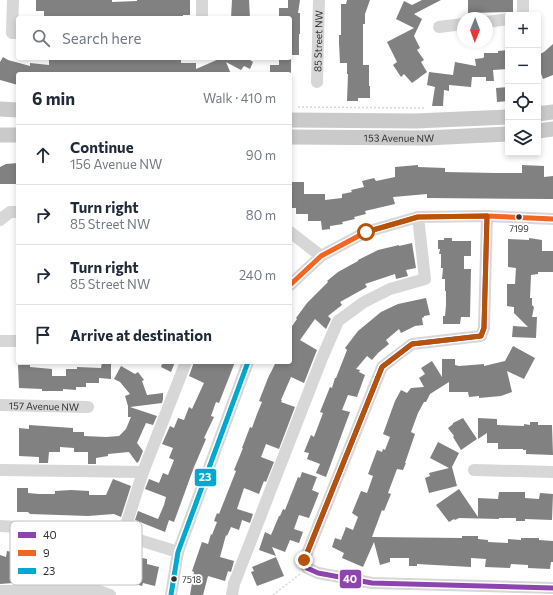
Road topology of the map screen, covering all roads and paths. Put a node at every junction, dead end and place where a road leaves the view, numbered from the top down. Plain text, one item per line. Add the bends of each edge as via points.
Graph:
1 (13, 0) edge
2 (202, 0) edge
3 (319, 0) edge
4 (523, 0) edge
5 (523, 12) edge
6 (202, 16) edge
7 (505, 19) edge
8 (493, 21) edge
9 (457, 25) edge
10 (439, 27) dead end
11 (15, 33) edge
12 (317, 82) dead end
13 (433, 108) dead end
14 (0, 109) edge
15 (16, 110) edge
16 (553, 112) edge
17 (294, 113) edge
18 (541, 114) edge
19 (505, 116) edge
20 (0, 117) edge
21 (16, 117) edge
22 (553, 129) edge
23 (541, 131) edge
24 (505, 134) edge
25 (292, 137) edge
26 (16, 212) edge
27 (487, 216) junction
28 (418, 217) junction
29 (553, 219) edge
30 (0, 220) edge
31 (292, 234) edge
32 (321, 256) junction
33 (292, 283) edge
34 (0, 340) edge
35 (16, 341) edge
36 (185, 364) edge
37 (247, 364) edge
38 (0, 405) edge
39 (88, 407) dead end
40 (0, 470) edge
41 (474, 470) dead end
42 (143, 472) junction
43 (553, 472) edge
44 (127, 521) edge
45 (0, 526) edge
46 (10, 527) edge
47 (142, 541) edge
48 (178, 552) junction
49 (305, 564) junction
50 (553, 588) edge
51 (0, 592) edge
52 (110, 595) edge
53 (170, 595) edge
54 (232, 595) edge
55 (273, 595) edge

1 - 11 street
2 - 6 street
3 - 12 street, 85 Street NW
4 - 5 street
7 - 8 street
9 - 10 street
13 - 17 path
14 - 15 main road
16 - 18 main road
17 - 19 main road, 153 Avenue NW via 415,121
20 - 21 main road
22 - 23 main road
24 - 25 main road, 153 Avenue NW via 426,138
26 - 30 street via 10,212
27 - 28 street
27 - 29 street
27 - 49 street via 484,328 481,336 412,344 382,367
28 - 32 street via 366,232
28 - 54 street via 425,279 390,289 364,302 338,321 234,584
31 - 32 street
32 - 33 street
34 - 35 street
36 - 42 street
37 - 48 street
38 - 39 street, 157 Avenue NW
40 - 42 street
41 - 43 street
42 - 44 street
45 - 46 street
47 - 48 street
48 - 53 street
49 - 50 street via 318,573 372,583
49 - 55 path
51 - 52 street via 96,590

